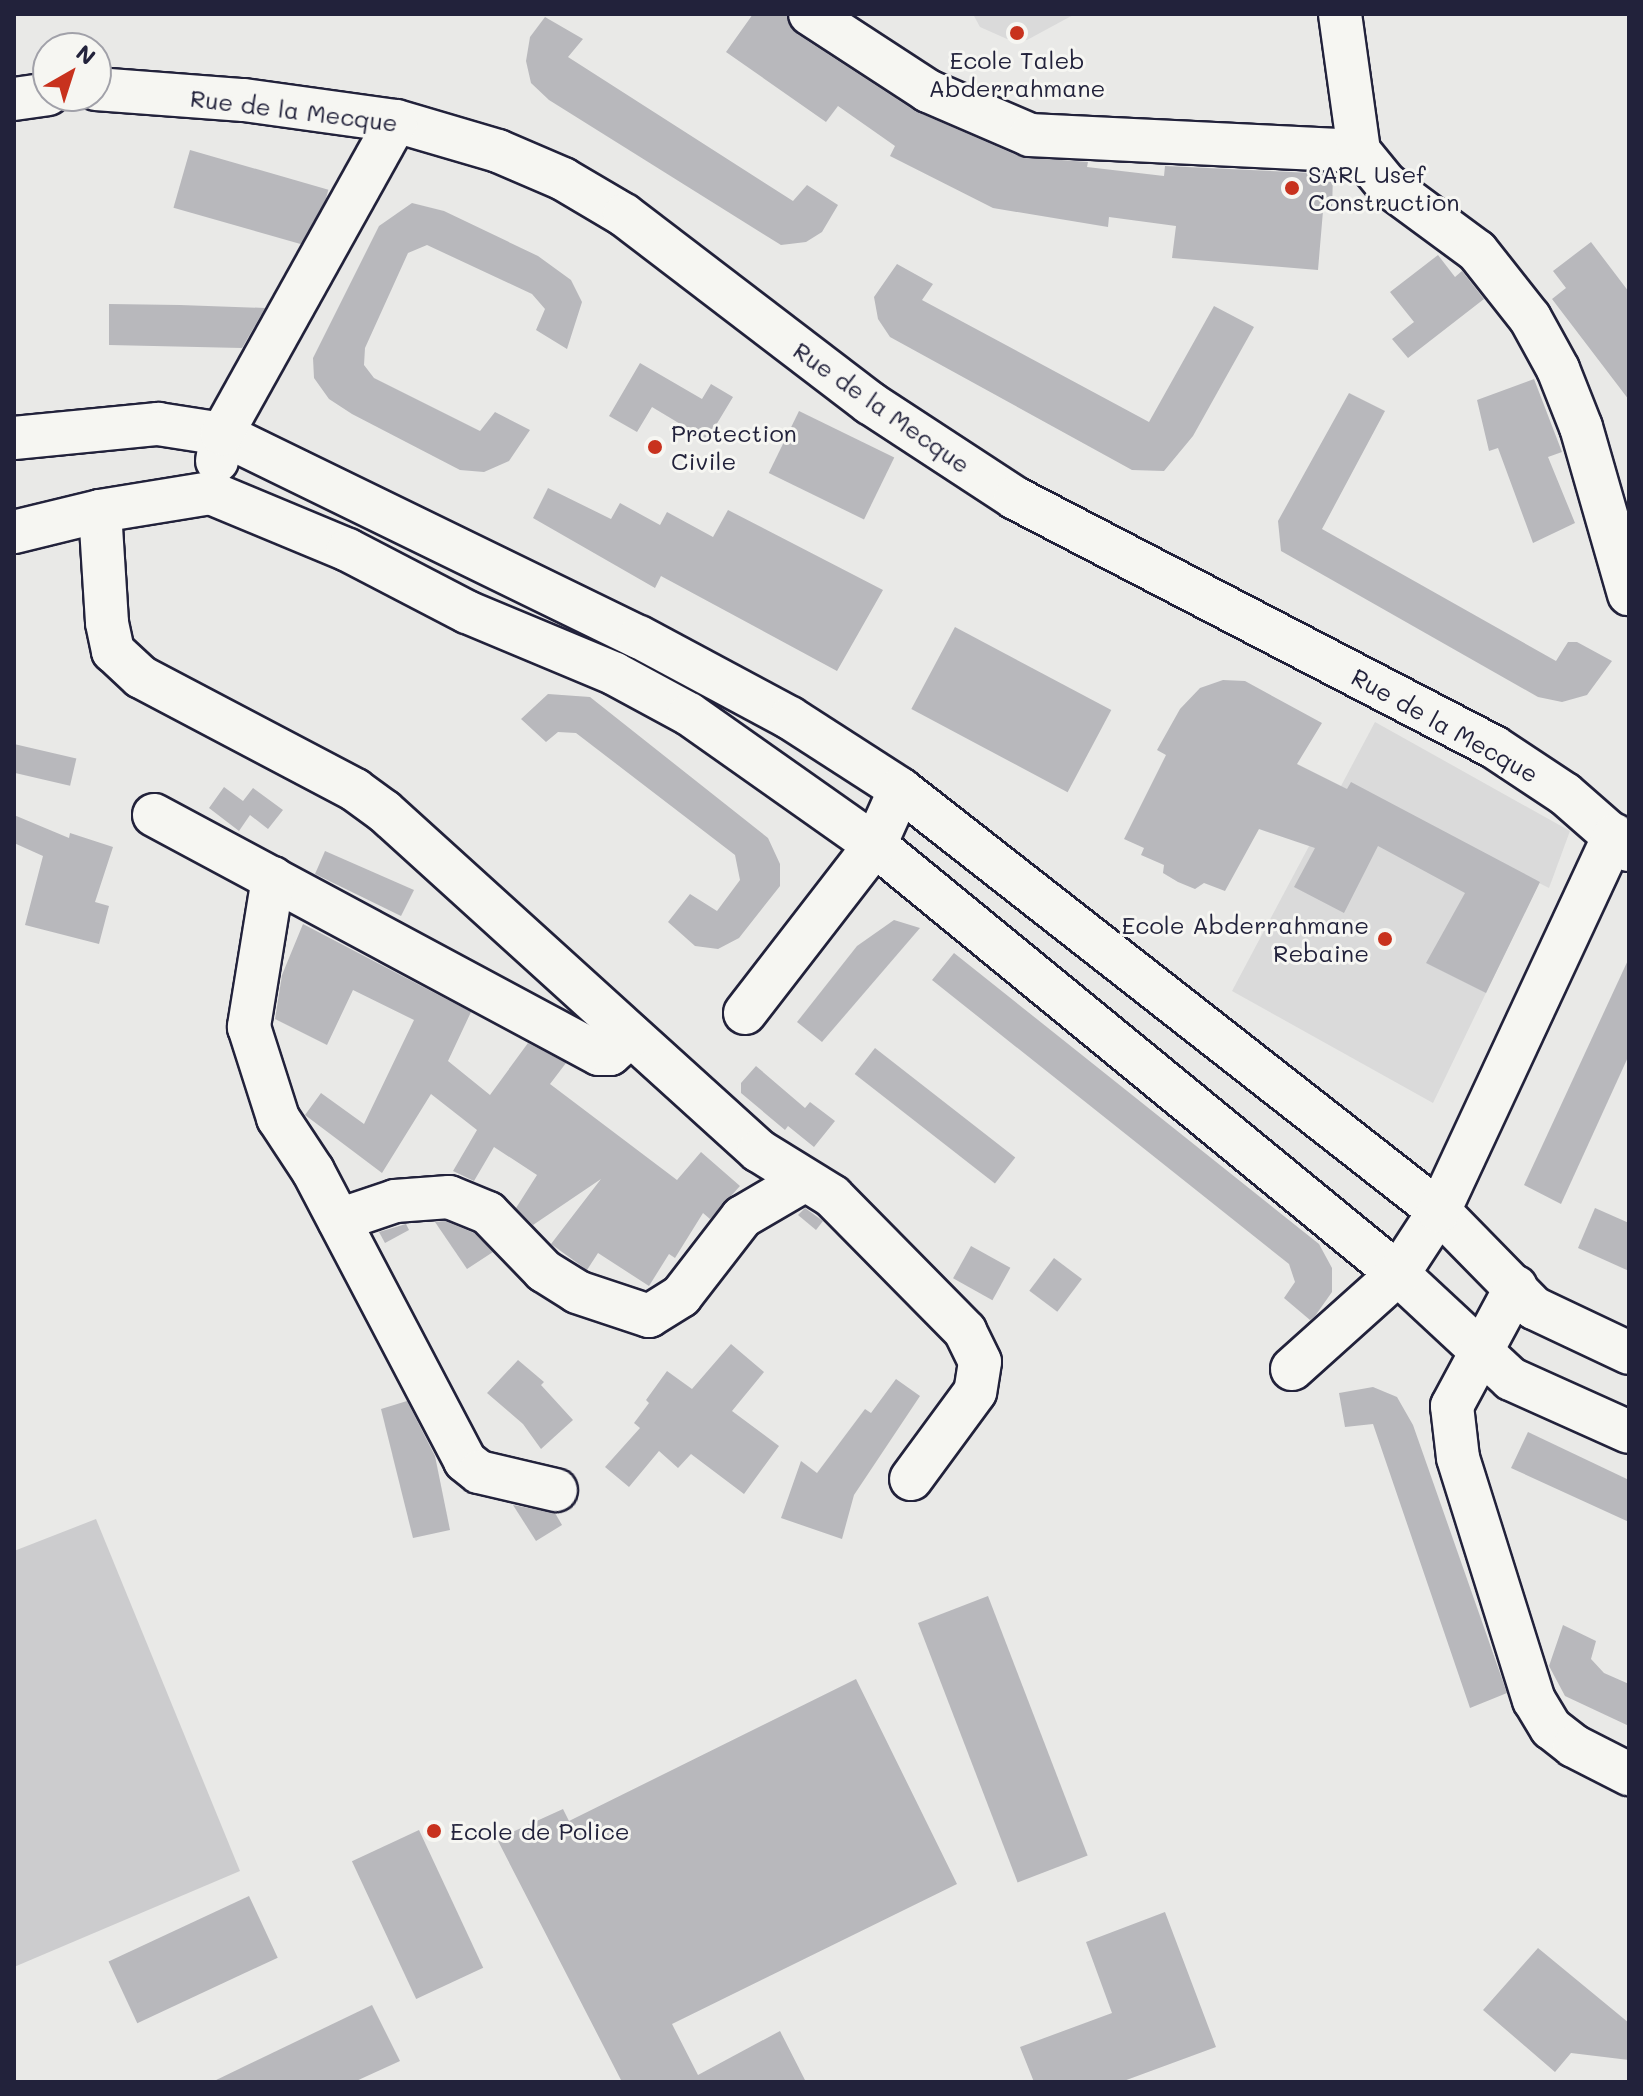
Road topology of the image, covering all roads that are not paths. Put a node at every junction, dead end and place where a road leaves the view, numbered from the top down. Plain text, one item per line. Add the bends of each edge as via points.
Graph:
1 (810, 14) edge
2 (1340, 14) edge
3 (112, 90) edge
4 (396, 121) junction
5 (1359, 151) junction
6 (222, 434) junction
7 (14, 438) edge
8 (211, 493) junction
9 (100, 511) junction
10 (14, 532) edge
11 (493, 565) junction
12 (1629, 594) edge
13 (467, 612) junction
14 (900, 789) junction
15 (154, 815) dead end
16 (1622, 842) edge
17 (875, 845) junction
18 (273, 878) junction
19 (745, 1013) dead end
20 (631, 1035) junction
21 (805, 1180) junction
22 (1439, 1211) junction
23 (339, 1220) junction
24 (1398, 1274) junction
25 (1516, 1287) junction
26 (1478, 1349) junction
27 (1629, 1353) edge
28 (1292, 1369) dead end
29 (1629, 1432) edge
30 (911, 1479) dead end
31 (556, 1490) dead end
32 (1629, 1774) edge

1 - 5 street via 928,91 1030,135
2 - 5 street
3 - 4 street, Rue de la Mecque via 244,100
4 - 6 street
4 - 16 street, Rue de la Mecque via 498,151 563,179 624,215 870,403 1015,498 1494,747
5 - 12 street via 1386,184 1477,251 1530,318 1581,427
6 - 7 street via 158,424
6 - 8 street
6 - 11 street
8 - 9 street
8 - 13 street via 348,550
9 - 10 street
9 - 20 street via 113,651 141,677 374,804
11 - 13 street
11 - 14 street via 713,675
13 - 17 street via 615,674 689,714
14 - 17 street
14 - 22 street
15 - 18 street
16 - 22 street
17 - 19 street
17 - 24 street
18 - 20 street via 599,1054 610,1054
18 - 23 street via 249,1027 278,1118
20 - 21 street via 759,1151
21 - 23 street via 742,1217 681,1296 649,1316 577,1292 544,1271 488,1213 449,1197 395,1201
21 - 30 street via 832,1196 910,1272 965,1331 980,1362 975,1392
22 - 24 street
22 - 25 street
23 - 31 street via 465,1461 479,1472
24 - 26 street
24 - 28 street
25 - 26 street
25 - 27 street via 1534,1308
26 - 29 street via 1511,1379
26 - 32 street via 1452,1406 1458,1458 1534,1700 1562,1737

